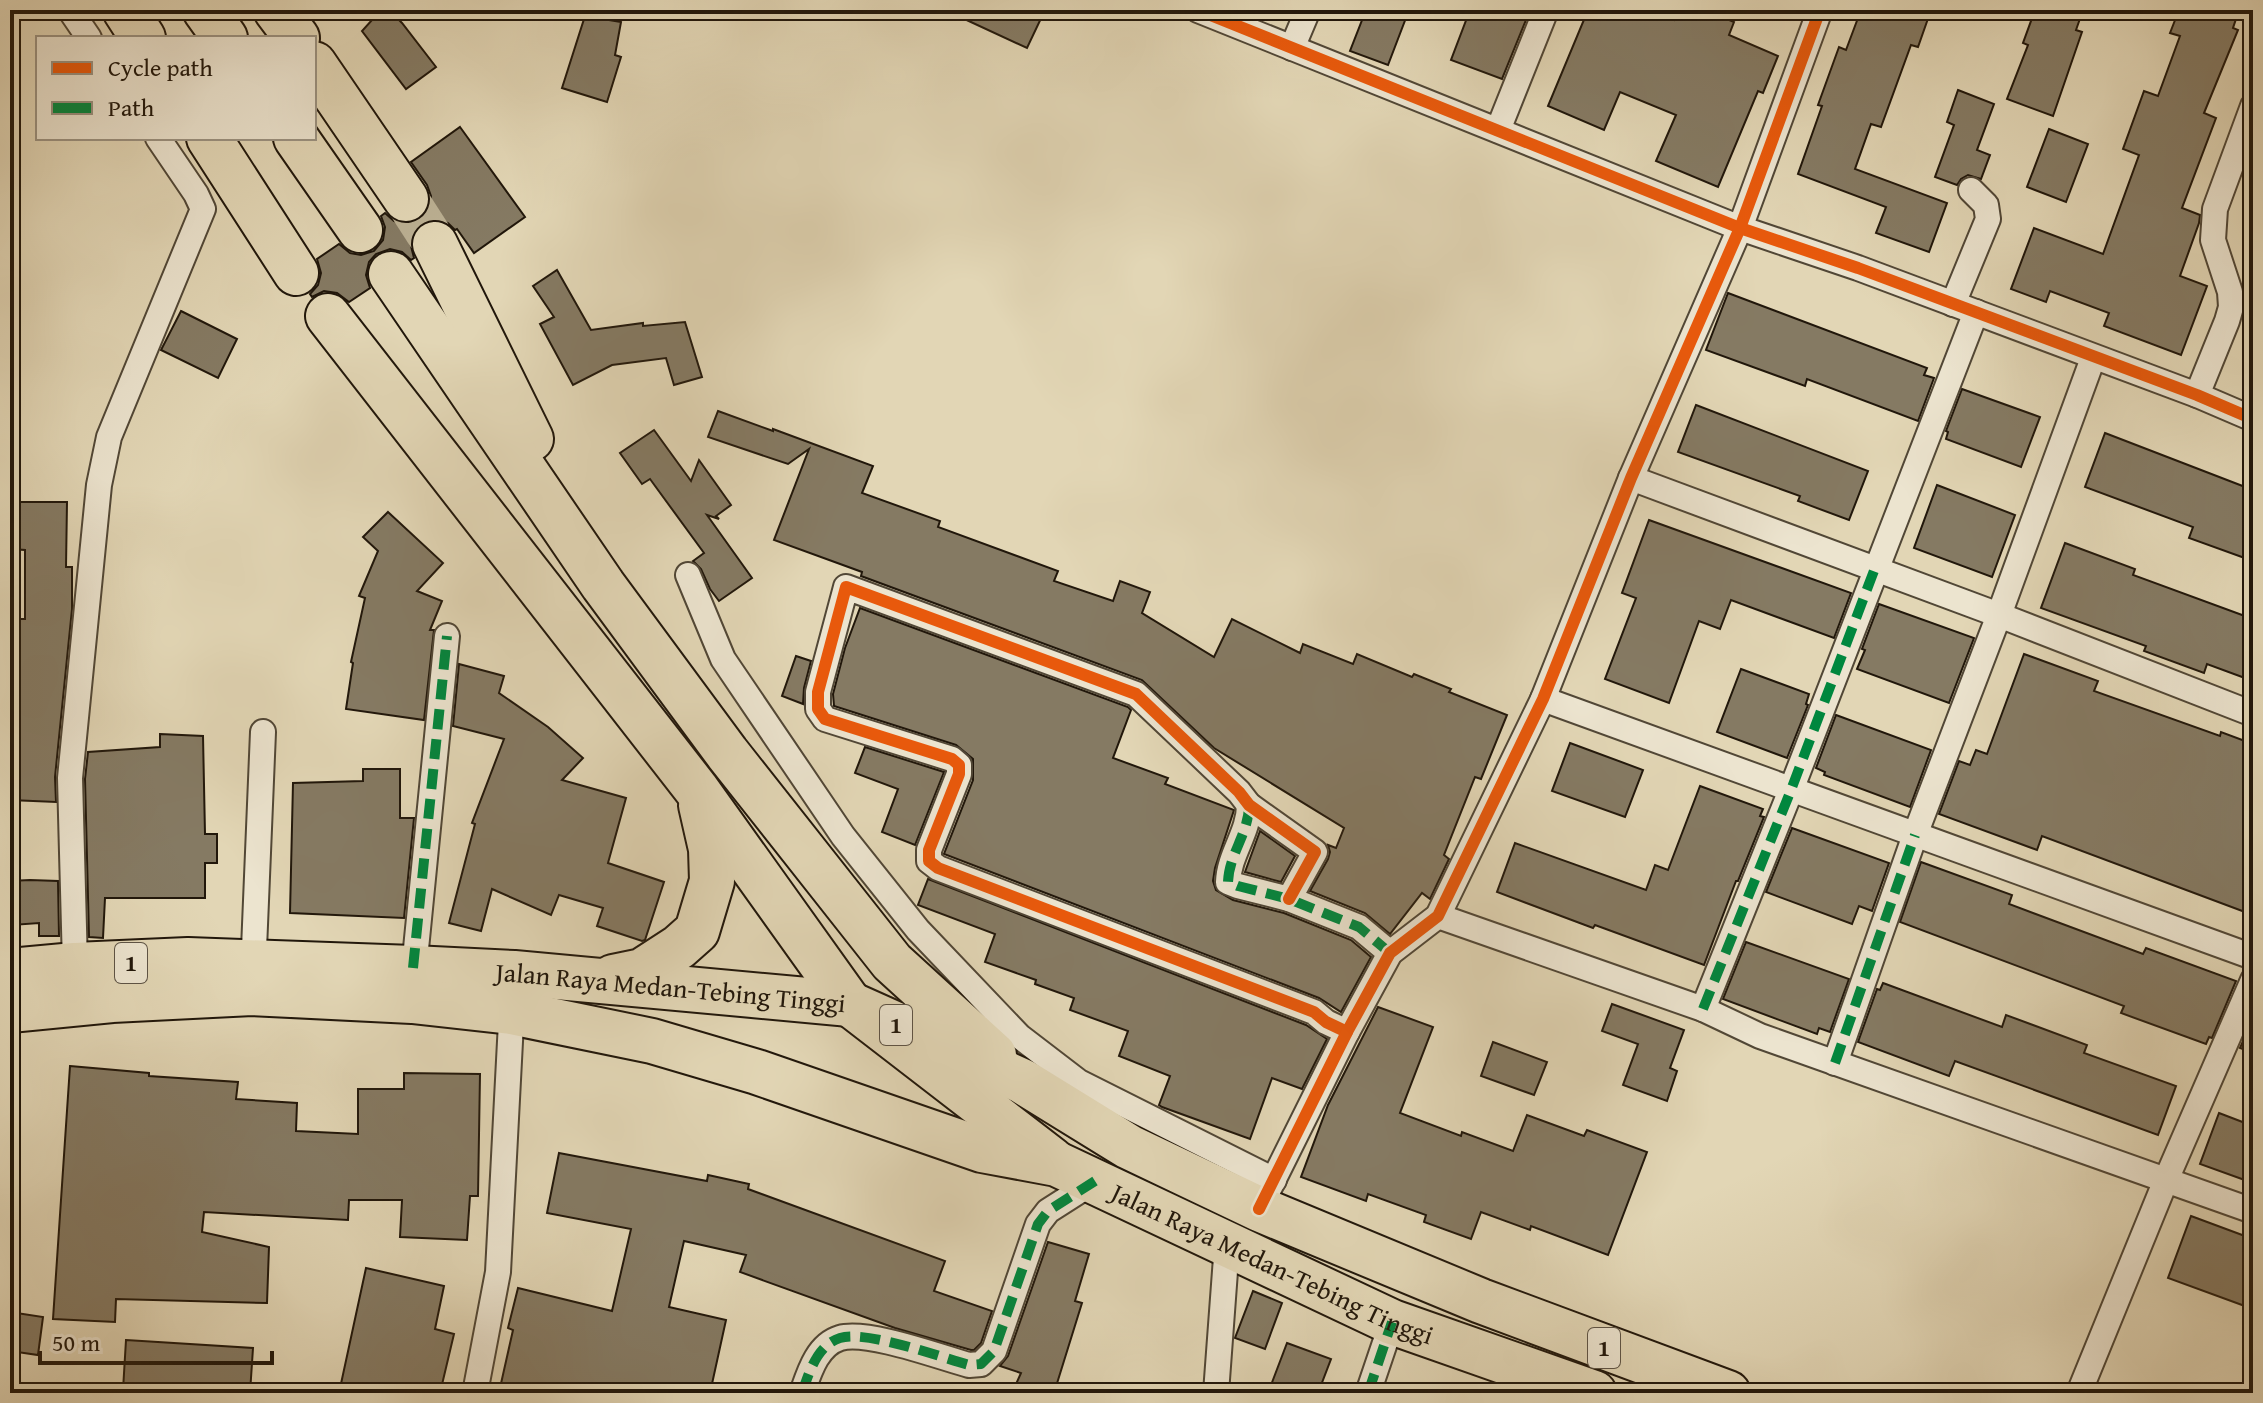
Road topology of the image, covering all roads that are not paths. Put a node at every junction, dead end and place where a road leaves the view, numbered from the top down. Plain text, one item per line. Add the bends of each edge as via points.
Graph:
1 (70, 10) edge
2 (125, 10) edge
3 (205, 10) edge
4 (276, 10) edge
5 (1198, 10) edge
6 (1308, 10) edge
7 (1546, 10) edge
8 (1820, 10) edge
9 (88, 36) edge
10 (142, 36) edge
11 (224, 36) edge
12 (296, 36) edge
13 (1292, 48) junction
14 (316, 67) edge
15 (2253, 106) edge
16 (1498, 130) junction
17 (159, 140) edge
18 (210, 140) edge
19 (297, 140) edge
20 (1971, 190) dead end
21 (406, 199) tunnel mouth
22 (1740, 228) junction
23 (360, 230) dead end
24 (435, 244) tunnel mouth
25 (296, 273) dead end
26 (391, 274) dead end
27 (1965, 308) junction
28 (328, 316) dead end
29 (2093, 358) junction
30 (2197, 395) junction
31 (2253, 419) edge
32 (1631, 478) junction
33 (1875, 568) junction
34 (688, 575) dead end
35 (603, 585) junction
36 (1999, 615) junction
37 (447, 636) dead end
38 (1543, 699) junction
39 (2253, 714) edge
40 (263, 732) dead end
41 (697, 790) junction
42 (1791, 790) junction
43 (1249, 805) junction
44 (1915, 835) junction
45 (1289, 899) junction
46 (1438, 916) junction
47 (1390, 953) junction
48 (2253, 957) edge
49 (75, 965) junction
50 (10, 971) edge
51 (253, 978) junction
52 (2253, 980) edge
53 (599, 981) junction
54 (413, 985) junction
55 (513, 993) junction
56 (850, 1004) junction
57 (1703, 1009) junction
58 (10, 1010) edge
59 (1347, 1032) junction
60 (1835, 1063) junction
61 (1022, 1081) junction
62 (1076, 1172) junction
63 (2166, 1180) junction
64 (1266, 1195) junction
65 (2253, 1211) edge
66 (1227, 1244) junction
67 (1392, 1322) junction
68 (475, 1393) edge
69 (802, 1393) edge
70 (1216, 1393) edge
71 (1368, 1393) edge
72 (1594, 1393) edge
73 (1728, 1393) edge
74 (2079, 1393) edge

1 - 9 street
2 - 10 highway
3 - 11 highway
4 - 12 highway
5 - 13 street
6 - 13 street
7 - 16 street
8 - 22 street
13 - 16 street
14 - 21 highway
15 - 30 street via 2215,209 2213,240 2231,307
16 - 22 street
17 - 49 street via 203,209 109,437 99,485 70,778
18 - 25 highway
19 - 23 highway
20 - 27 street via 1986,205 1988,219
22 - 27 street
22 - 32 street
24 - 35 highway
26 - 35 highway
27 - 29 street
27 - 33 street
28 - 41 highway
29 - 30 street
29 - 36 street
30 - 31 street
32 - 33 street
32 - 38 street
33 - 36 street
33 - 42 street
34 - 64 street via 723,659 843,836 918,930 1019,1036 1079,1082
35 - 61 highway via 892,962
36 - 39 street
36 - 44 street
37 - 54 street
38 - 42 street
38 - 46 street
40 - 51 street
41 - 53 highway via 711,849 712,881 697,931 642,971
41 - 56 highway
42 - 44 street
42 - 57 street
43 - 45 street via 1315,852
43 - 45 street via 1228,882
43 - 59 street via 1136,694 846,587 818,709 825,719 959,765 929,861 1314,1012
44 - 48 street
44 - 60 street
45 - 47 street via 1359,927
46 - 47 street
46 - 57 street
47 - 59 street
49 - 50 highway, Jalan Raya Medan-Tebing Tinggi / 1
49 - 51 highway, Jalan Raya Medan-Tebing Tinggi / 1 via 188,960
51 - 54 highway, Jalan Raya Medan-Tebing Tinggi / 1
51 - 58 highway, Jalan Raya Medan-Tebing Tinggi / 1
52 - 63 street
53 - 55 highway, Jalan Raya Medan-Tebing Tinggi / 1
53 - 56 highway, Jalan Raya Medan-Tebing Tinggi / 1
54 - 55 highway, Jalan Raya Medan-Tebing Tinggi / 1
55 - 62 highway, Jalan Raya Medan-Tebing Tinggi / 1 via 982,1150
55 - 68 street via 498,1272
56 - 61 highway, Jalan Raya Medan-Tebing Tinggi / 1
56 - 62 highway
57 - 60 street
59 - 64 street
60 - 63 street
61 - 64 highway, Jalan Raya Medan-Tebing Tinggi / 1 via 1129,1147
62 - 66 highway, Jalan Raya Medan-Tebing Tinggi / 1
62 - 69 street via 1038,1224 994,1351 981,1364 857,1337 838,1339 810,1369
63 - 65 street
63 - 74 street
64 - 73 highway, Jalan Raya Medan-Tebing Tinggi / 1 via 1481,1301
66 - 67 highway, Jalan Raya Medan-Tebing Tinggi / 1
66 - 70 street
67 - 71 street
67 - 72 highway, Jalan Raya Medan-Tebing Tinggi / 1

